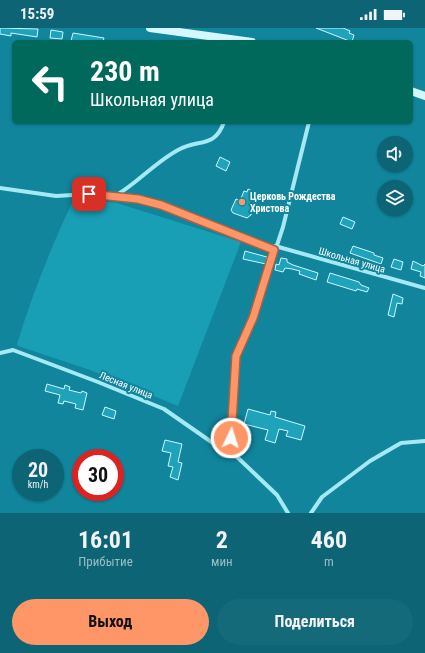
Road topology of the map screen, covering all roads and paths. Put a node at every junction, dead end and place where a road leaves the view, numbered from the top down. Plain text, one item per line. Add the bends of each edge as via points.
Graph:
1 (150, 28) edge
2 (232, 40) edge
3 (413, 92) edge
4 (425, 96) edge
5 (223, 124) edge
6 (309, 124) edge
7 (0, 188) edge
8 (115, 196) junction
9 (275, 248) junction
10 (425, 288) edge
11 (0, 353) edge
12 (425, 441) edge
13 (236, 456) junction
14 (288, 513) edge
15 (311, 513) edge

1 - 2 street
3 - 4 street
5 - 8 street via 217,136 207,142 182,148
6 - 9 street via 293,191
7 - 8 street, Школьная улица via 56,196
8 - 9 street, Школьная улица via 161,205
9 - 10 street, Школьная улица
9 - 13 street via 253,318 236,356 231,438
11 - 13 street, Лесная улица via 13,350 164,409 223,450
12 - 15 street via 401,443 370,461 322,497
13 - 14 street, Лесная улица via 277,495

